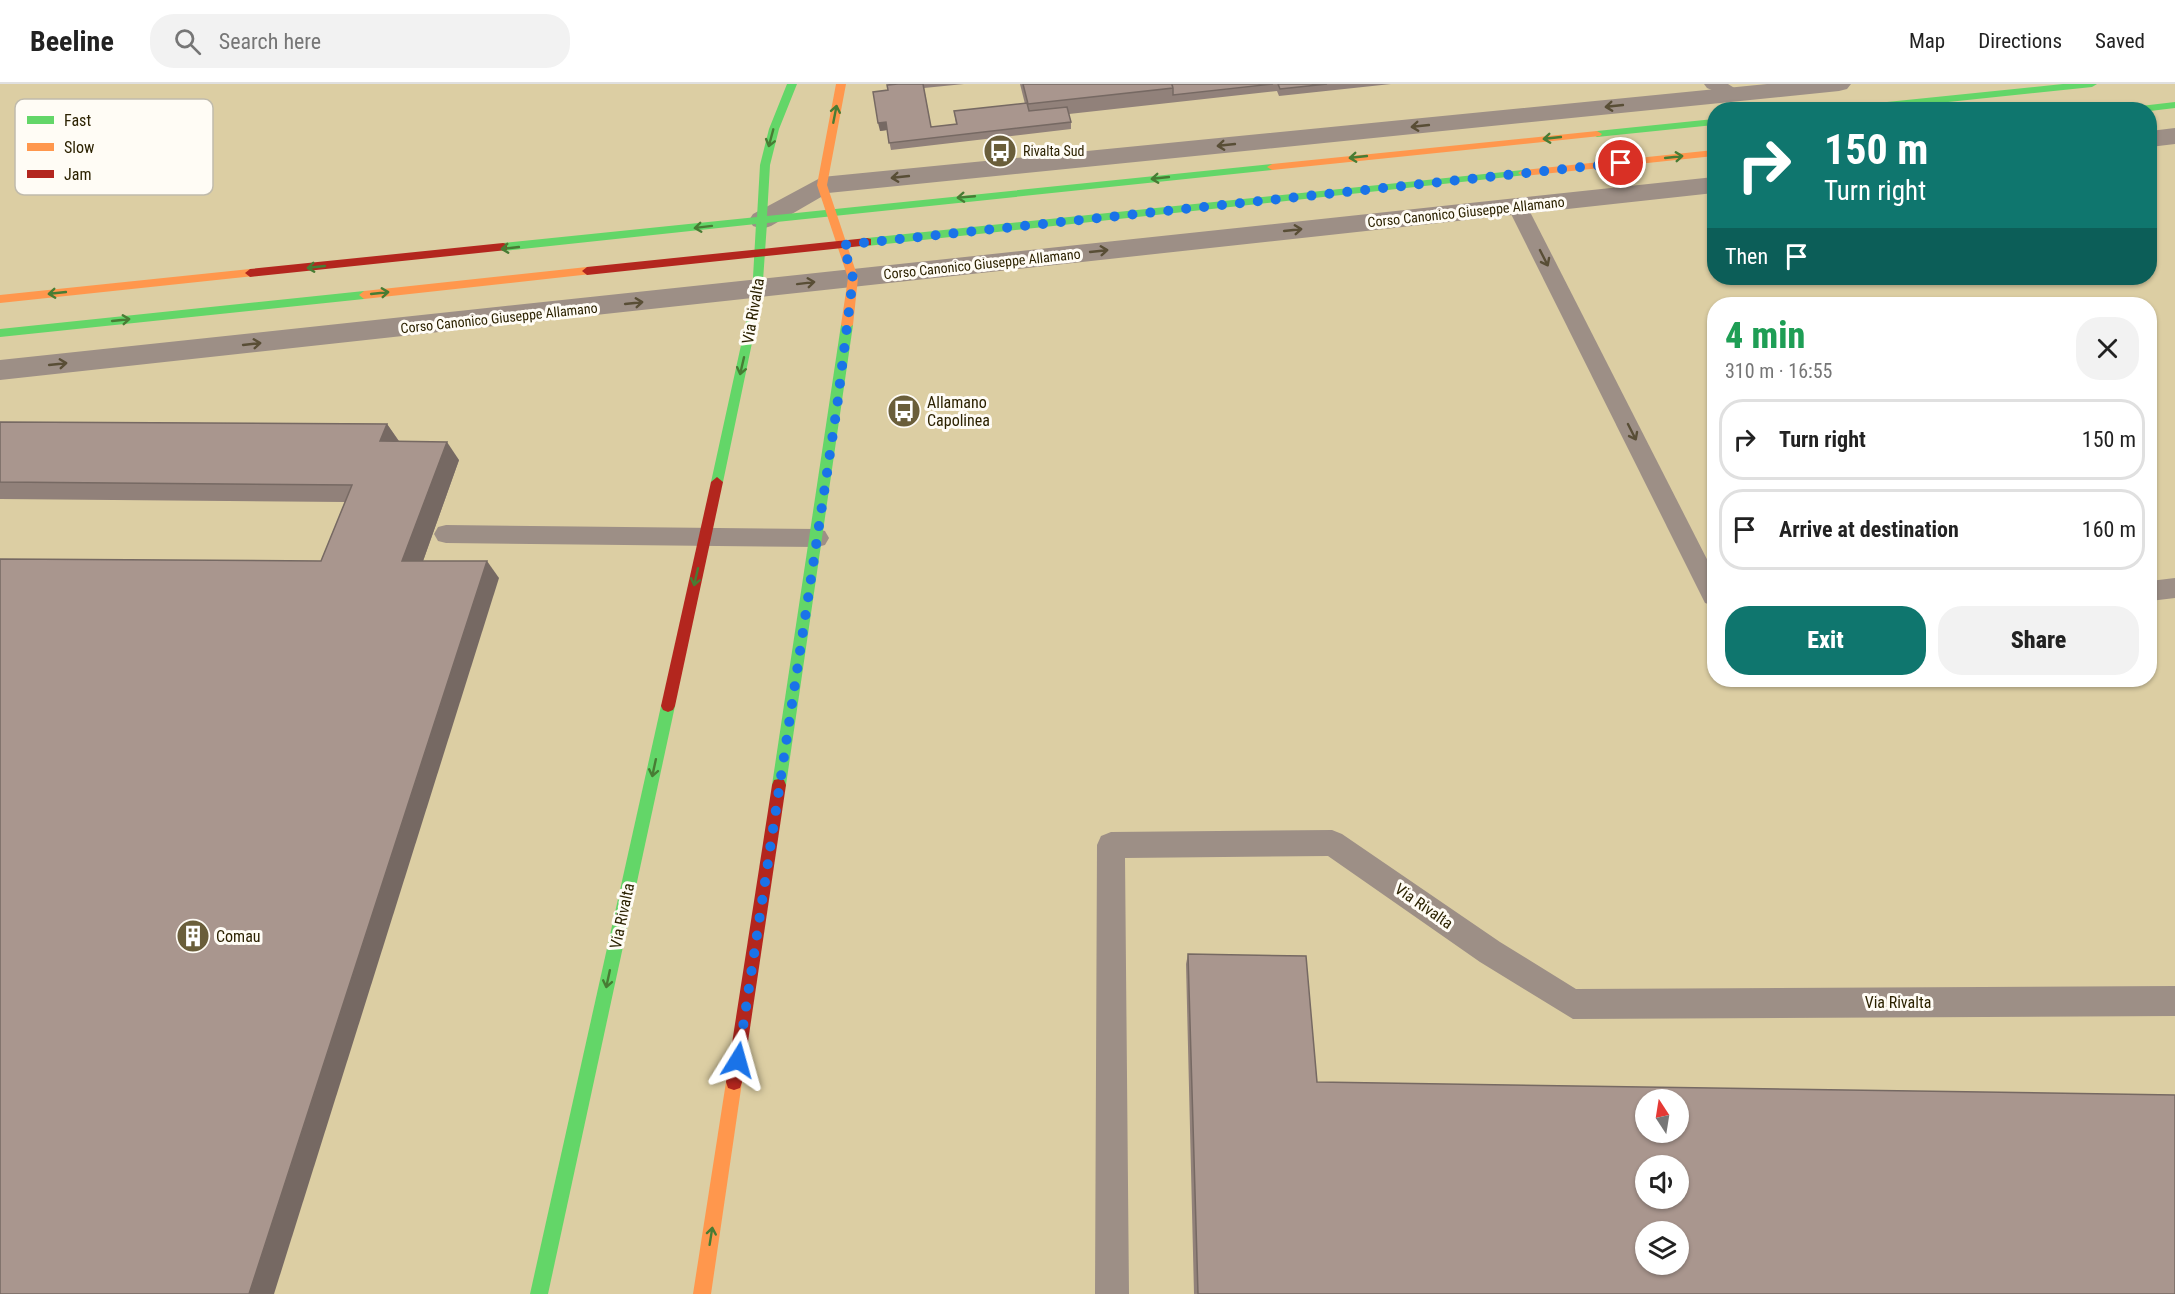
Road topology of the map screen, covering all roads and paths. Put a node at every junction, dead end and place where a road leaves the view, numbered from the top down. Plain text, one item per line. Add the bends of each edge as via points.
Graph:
1 (792, 84) edge
2 (841, 84) edge
3 (1839, 84) edge
4 (2092, 84) edge
5 (1724, 89) edge
6 (1916, 102) edge
7 (2175, 105) edge
8 (2157, 107) edge
9 (1707, 123) edge
10 (2175, 136) edge
11 (2157, 138) edge
12 (1707, 154) edge
13 (822, 185) junction
14 (1707, 186) edge
15 (1517, 206) junction
16 (831, 213) junction
17 (762, 220) junction
18 (843, 245) junction
19 (760, 254) junction
20 (853, 278) junction
21 (759, 289) junction
22 (0, 299) edge
23 (0, 333) edge
24 (0, 370) edge
25 (446, 534) dead end
26 (705, 538) junction
27 (817, 538) junction
28 (1707, 582) edge
29 (2175, 588) edge
30 (2157, 590) edge
31 (2175, 1001) edge
32 (539, 1294) edge
33 (702, 1294) edge
34 (1112, 1294) edge

1 -> 17 main road, Via Rivalta via 770,141
13 -> 2 main road
3 - 5 street
4 - 6 main road
5 -> 13 street
7 - 8 main road
9 -> 16 main road
10 - 11 street
18 -> 12 main road, Corso Canonico Giuseppe Allamano
13 - 16 main road
13 - 17 street
14 - 15 street, Corso Canonico Giuseppe Allamano
20 -> 15 street, Corso Canonico Giuseppe Allamano
15 -> 28 lane
16 - 17 main road
16 - 18 main road
17 - 19 main road, Via Rivalta
17 -> 22 main road
18 - 19 main road, Corso Canonico Giuseppe Allamano
18 - 20 main road
19 - 21 main road, Via Rivalta
23 -> 19 main road, Corso Canonico Giuseppe Allamano
21 -> 20 street, Corso Canonico Giuseppe Allamano
20 - 27 main road
24 -> 21 street, Corso Canonico Giuseppe Allamano
21 -> 26 main road, Via Rivalta
25 - 26 lane
26 - 27 lane
26 -> 32 main road, Via Rivalta
33 -> 27 main road
29 - 30 lane
31 - 34 lane, Via Rivalta via 1573,1004 1332,843 1111,845

